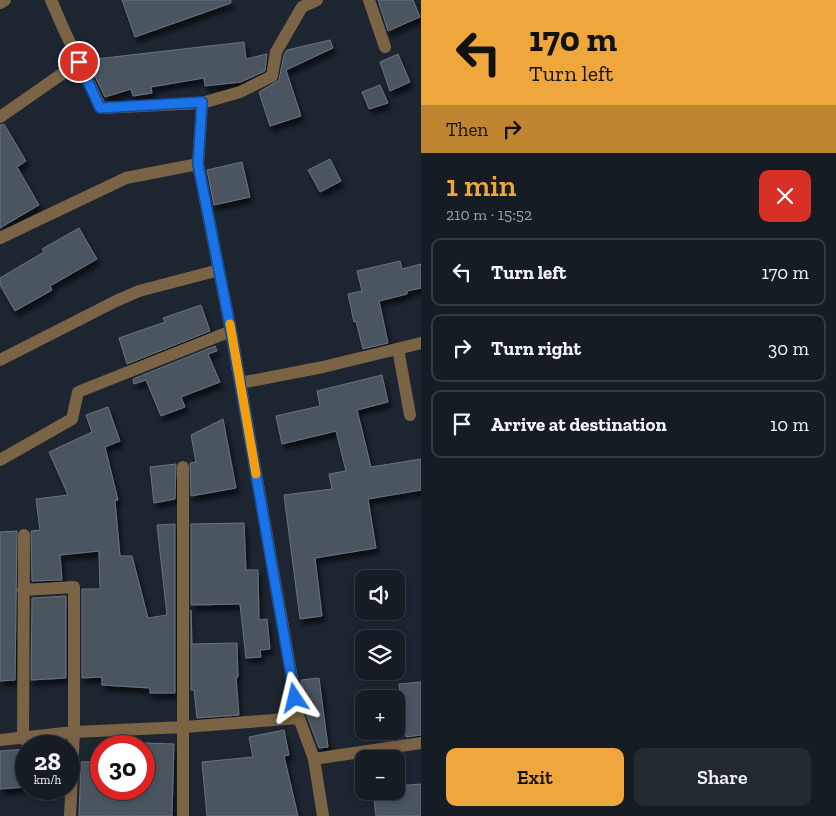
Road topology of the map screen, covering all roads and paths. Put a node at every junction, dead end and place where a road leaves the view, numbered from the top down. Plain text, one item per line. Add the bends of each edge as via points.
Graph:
1 (5, 0) edge
2 (51, 0) edge
3 (369, 0) edge
4 (314, 1) edge
5 (0, 3) edge
6 (385, 47) dead end
7 (79, 62) junction
8 (202, 102) junction
9 (0, 117) edge
10 (198, 164) junction
11 (0, 238) edge
12 (219, 270) junction
13 (231, 331) junction
14 (421, 344) edge
15 (398, 349) junction
16 (0, 360) edge
17 (240, 383) junction
18 (410, 415) dead end
19 (0, 460) edge
20 (183, 467) dead end
21 (24, 535) dead end
22 (23, 590) junction
23 (299, 718) junction
24 (184, 727) junction
25 (74, 732) junction
26 (23, 735) edge
27 (48, 735) edge
28 (15, 739) edge
29 (0, 740) edge
30 (421, 743) edge
31 (314, 759) junction
32 (70, 816) edge
33 (183, 816) edge
34 (323, 816) edge

1 - 5 street
2 - 7 street
3 - 6 street
4 - 8 street via 302,7 276,52 272,76 240,92
7 - 8 street via 100,108
7 - 9 street
8 - 10 street
10 - 11 street via 126,178
10 - 12 street
12 - 13 street
12 - 16 street via 139,291
13 - 17 street
13 - 19 street via 78,392 72,419
14 - 15 street
15 - 17 street
15 - 18 street
17 - 23 street
20 - 24 street
21 - 22 street
22 - 25 street via 74,586
22 - 26 street
23 - 24 street
23 - 31 street
24 - 25 street
24 - 33 street
25 - 27 street
25 - 32 street
28 - 29 street
30 - 31 street
31 - 34 street

